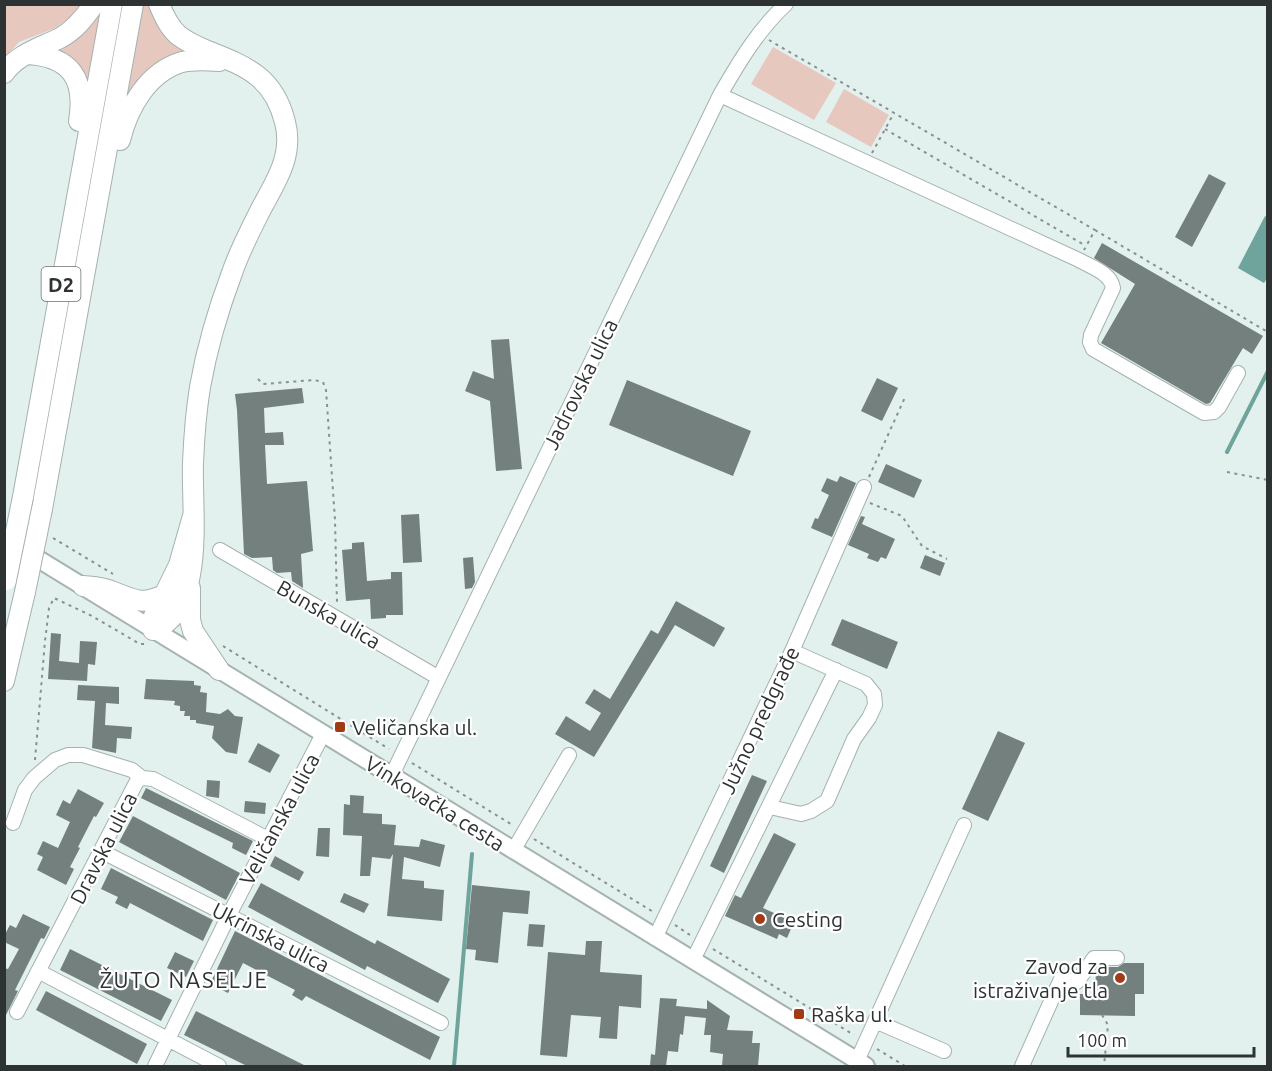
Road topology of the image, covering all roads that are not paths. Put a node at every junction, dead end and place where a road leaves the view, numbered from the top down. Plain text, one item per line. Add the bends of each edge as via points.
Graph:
1 (94, 4) edge
2 (112, 4) edge
3 (133, 4) edge
4 (159, 4) edge
5 (786, 4) edge
6 (26, 54) junction
7 (232, 61) junction
8 (4, 73) edge
9 (720, 95) junction
10 (83, 159) junction
11 (101, 183) junction
12 (1238, 373) dead end
13 (861, 493) road end
14 (193, 516) junction
15 (4, 538) edge
16 (220, 549) dead end
17 (190, 577) junction
18 (5, 583) edge
19 (82, 586) junction
20 (164, 595) junction
21 (151, 635) junction
22 (792, 651) junction
23 (219, 670) junction
24 (836, 670) junction
25 (439, 678) junction
26 (4, 681) edge
27 (323, 734) junction
28 (569, 755) dead end
29 (392, 775) junction
30 (142, 778) junction
31 (770, 807) junction
32 (13, 823) dead end
33 (964, 825) dead end
34 (268, 839) junction
35 (101, 851) junction
36 (513, 851) junction
37 (229, 915) junction
38 (655, 938) junction
39 (1117, 958) dead end
40 (693, 960) junction
41 (38, 971) junction
42 (16, 1012) dead end
43 (875, 1021) junction
44 (441, 1023) dead end
45 (168, 1041) junction
46 (944, 1050) dead end
47 (862, 1064) edge
48 (154, 1066) edge
49 (219, 1066) edge
50 (1022, 1066) edge

1 - 6 highway via 75,27
2 - 10 highway, D2
3 - 11 highway, D2
4 - 7 highway via 177,34 190,44
5 - 9 street, Jadrovska ulica via 759,34
6 - 8 highway
6 - 10 highway via 55,59 74,75 82,103 78,145
7 - 11 highway via 181,63 151,80 124,122 112,164
7 - 14 highway via 262,78 273,93 286,125 287,144 279,178 232,271 207,353 195,421
9 - 12 street via 1105,275 1113,288 1091,336 1093,349 1204,412 1214,412 1219,407
9 - 25 street, Jadrovska ulica
10 - 18 highway, D2, bridge
11 - 26 highway, D2, bridge via 42,509
13 - 22 street, Južno predgrađe
14 - 17 highway
14 - 20 highway via 179,565
15 - 19 main road, Vinkovačka cesta
16 - 25 street, Bunska ulica
17 - 21 highway via 173,616
17 - 23 highway via 193,631
19 - 20 highway via 98,587 133,600 152,600
19 - 21 main road, Vinkovačka cesta
20 - 21 highway via 154,616
21 - 23 main road, Vinkovačka cesta
22 - 24 street
22 - 38 street, Južno predgrađe
23 - 27 main road, Vinkovačka cesta
24 - 31 street
24 - 31 street via 866,684 874,694 875,705 854,739 827,801 801,814
25 - 29 street, Jadrovska ulica
27 - 29 main road, Vinkovačka cesta
27 - 34 street, Veličanska ulica
28 - 36 street
29 - 36 main road, Vinkovačka cesta
30 - 32 street via 132,770 83,755 68,755 55,760 34,778 25,790
30 - 34 street, Dravska ulica via 153,779
30 - 35 street, Dravska ulica
31 - 40 street
33 - 43 street
34 - 37 street, Veličanska ulica
35 - 37 street, Ukrinska ulica
35 - 41 street, Dravska ulica
36 - 38 main road, Vinkovačka cesta
37 - 44 street, Ukrinska ulica
37 - 45 street, Veličanska ulica
38 - 40 main road, Vinkovačka cesta
39 - 50 street via 1094,958 1077,982 1060,979
40 - 47 main road, Vinkovačka cesta
41 - 42 street, Dravska ulica
41 - 45 street
43 - 46 street
43 - 47 street
45 - 48 street, Veličanska ulica
45 - 49 street

